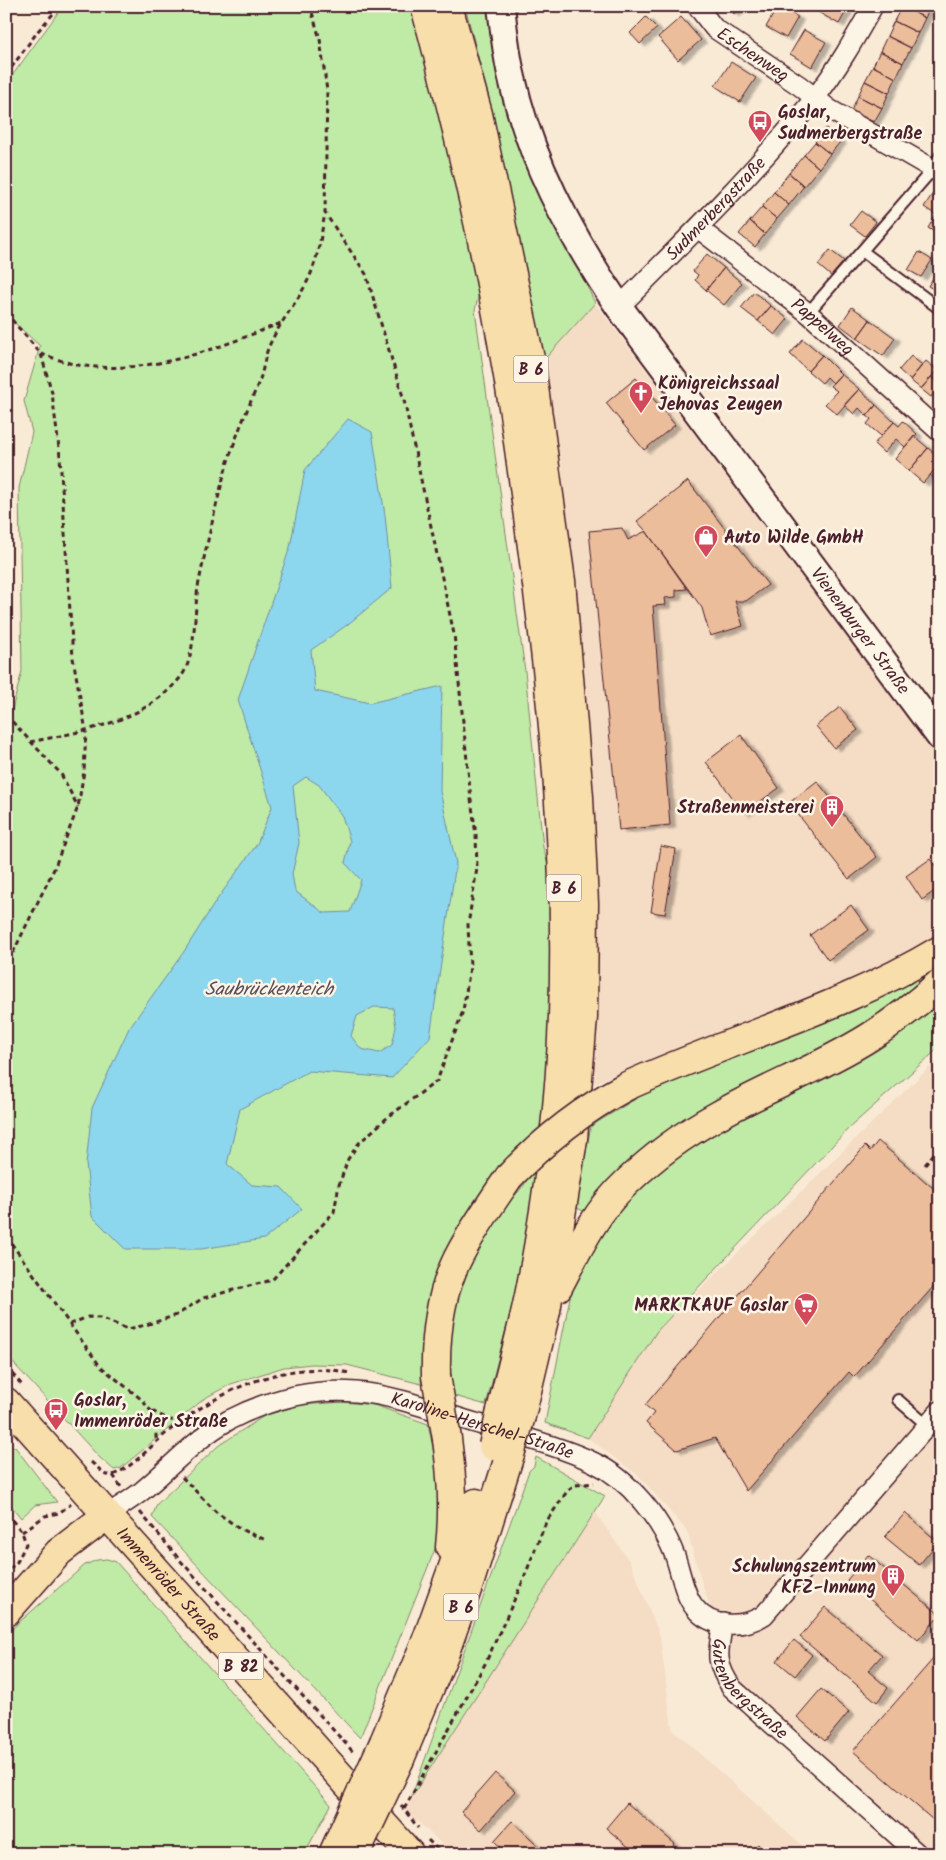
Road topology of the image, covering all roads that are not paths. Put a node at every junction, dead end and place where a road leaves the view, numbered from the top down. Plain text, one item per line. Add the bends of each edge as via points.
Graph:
1 (425, 6) edge
2 (448, 6) edge
3 (501, 6) edge
4 (697, 6) edge
5 (873, 6) edge
6 (814, 98) junction
7 (937, 166) edge
8 (698, 228) junction
9 (862, 251) junction
10 (619, 307) junction
11 (940, 309) edge
12 (808, 314) junction
13 (940, 432) edge
14 (940, 737) edge
15 (940, 950) edge
16 (940, 983) edge
17 (546, 1311) junction
18 (16, 1395) edge
19 (898, 1400) dead end
20 (940, 1411) edge
21 (511, 1414) junction
22 (928, 1426) junction
23 (502, 1448) junction
24 (110, 1520) junction
25 (443, 1598) junction
26 (14, 1603) edge
27 (723, 1623) junction
28 (392, 1750) junction
29 (418, 1840) edge
30 (333, 1854) edge
31 (355, 1854) edge
32 (918, 1854) edge

1 - 21 main road, B 6 via 469,180 508,378 539,598 560,800 564,896 563,1016 557,1096 550,1163
2 - 17 main road, B 6 via 478,114 530,359 561,581 577,768 584,904 583,1017 573,1139
3 - 10 street, Vienenburger Straße via 512,78 532,145 559,209
4 - 6 street, Eschenweg via 714,28
5 - 6 street, Sudmerbergstraße
6 - 7 street, Eschenweg
6 - 8 street, Sudmerbergstraße
7 - 9 lane
8 - 10 street, Sudmerbergstraße
8 - 12 street, Pappelweg
9 - 11 lane
9 - 12 lane
10 - 14 street, Vienenburger Straße via 914,714
12 - 13 street, Pappelweg
15 - 25 main road, bridge via 898,974 830,1005 627,1086 570,1121 509,1178 460,1254 449,1279 437,1332 436,1376 447,1439 453,1515
16 - 17 main road via 868,1038 717,1115 665,1148 624,1184 603,1209 584,1237
17 - 21 main road, B 6
18 - 24 main road, Immenröder Straße / B 82 via 85,1492
19 - 22 lane
20 - 22 street, Gutenbergstraße
21 - 23 main road, B 6, bridge
22 - 27 street, Gutenbergstraße via 764,1615 749,1622
23 - 25 main road, B 6 via 474,1510
23 - 28 main road, B 6 via 470,1581 448,1643
24 - 26 main road via 59,1552
24 - 27 street, Karoline-Herschel-Straße via 133,1503 148,1497 172,1465 227,1422 292,1396 332,1391 357,1392 424,1408 540,1443 606,1469 627,1487 658,1523 670,1544 695,1609 713,1622
24 - 29 main road, Immenröder Straße / B 82
25 - 28 main road, B 6
27 - 32 street, Gutenbergstraße via 719,1662 732,1688
28 - 30 main road, B 6, bridge
28 - 31 main road, B 6, bridge

